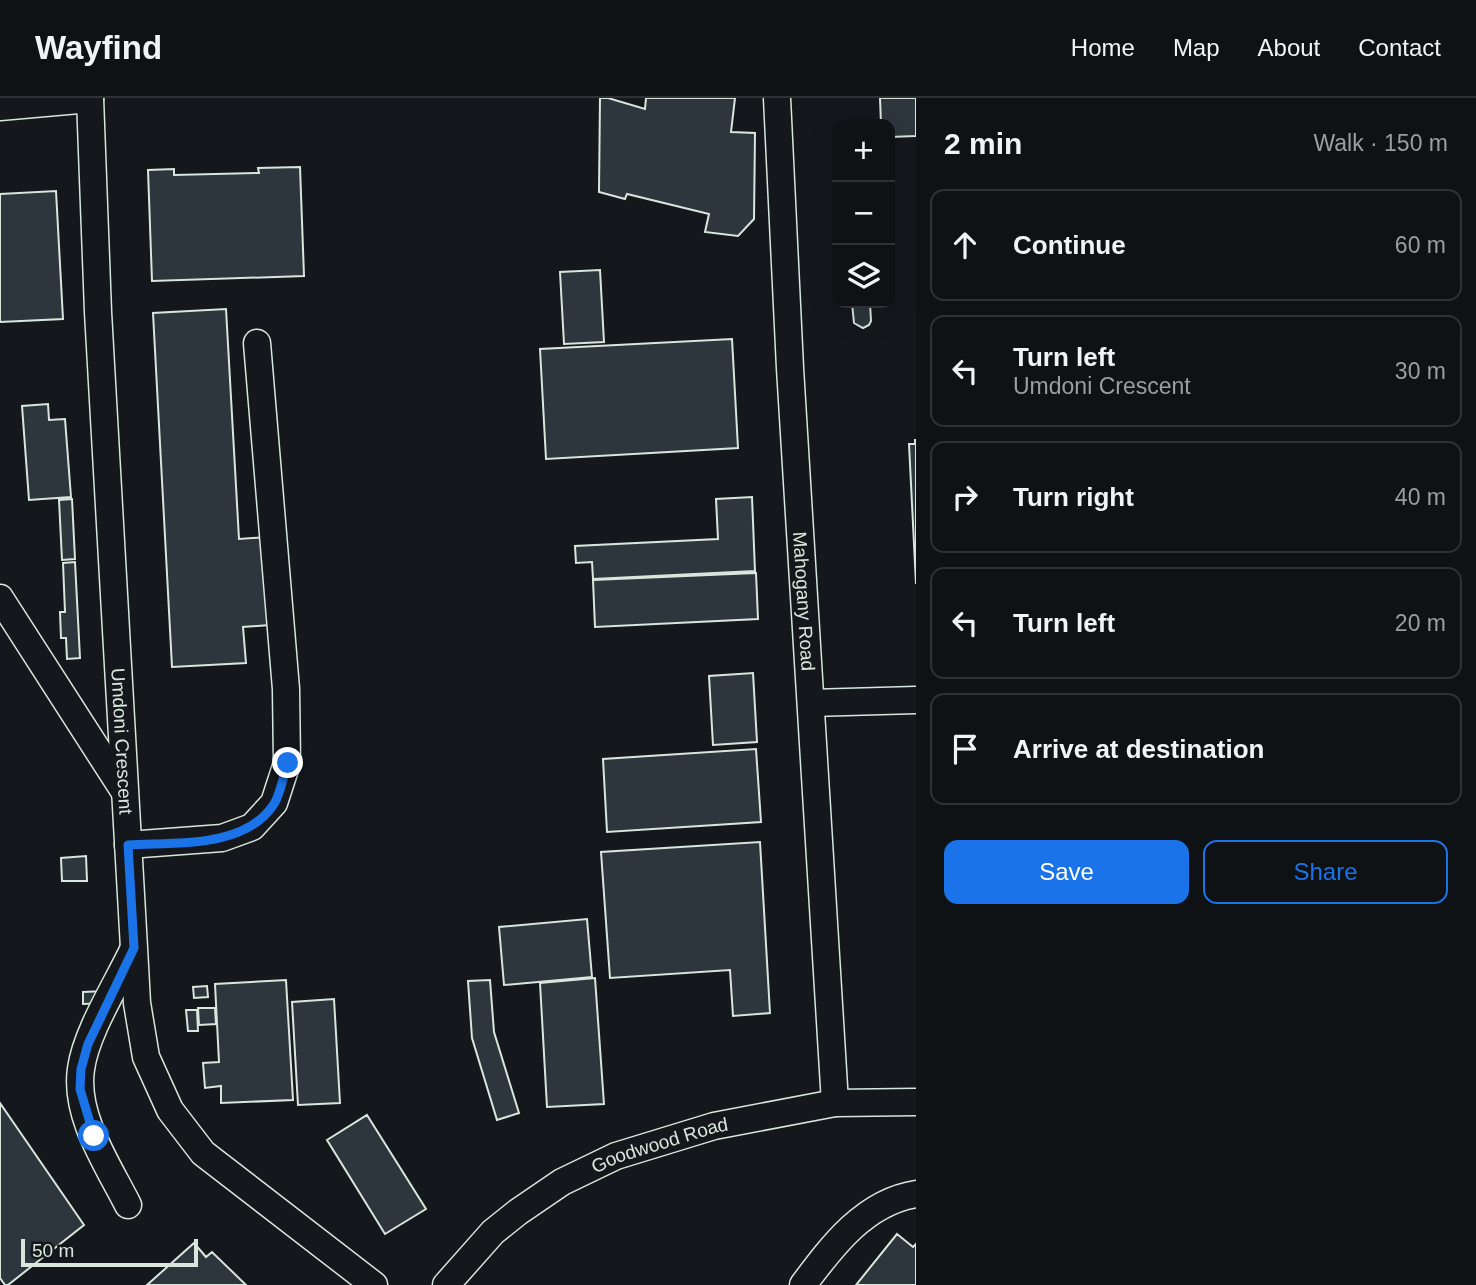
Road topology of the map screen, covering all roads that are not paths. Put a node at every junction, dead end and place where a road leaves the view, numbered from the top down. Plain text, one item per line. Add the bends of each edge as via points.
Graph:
1 (777, 98) edge
2 (90, 99) edge
3 (0, 107) edge
4 (257, 343) dead end
5 (0, 598) edge
6 (916, 700) edge
7 (811, 703) junction
8 (125, 792) junction
9 (128, 845) junction
10 (134, 948) junction
11 (916, 1102) edge
12 (835, 1104) junction
13 (916, 1194) edge
14 (128, 1205) dead end
15 (374, 1285) edge
16 (446, 1285) edge
17 (803, 1285) edge

1 - 7 street, Mahogany Road
2 - 3 street
2 - 8 street, Umdoni Crescent via 97,312
4 - 9 street via 288,763 274,803 252,827 222,838
5 - 8 street
6 - 7 street
7 - 12 street, Mahogany Road
8 - 9 street, Umdoni Crescent
9 - 10 street, Umdoni Crescent
10 - 14 street via 88,1044 80,1089 94,1136
10 - 15 street, Umdoni Crescent via 146,1057 170,1110 202,1153
11 - 12 street, Goodwood Road
12 - 16 street, Goodwood Road via 714,1126 616,1156 562,1182 518,1212 493,1232
13 - 17 street via 863,1215

